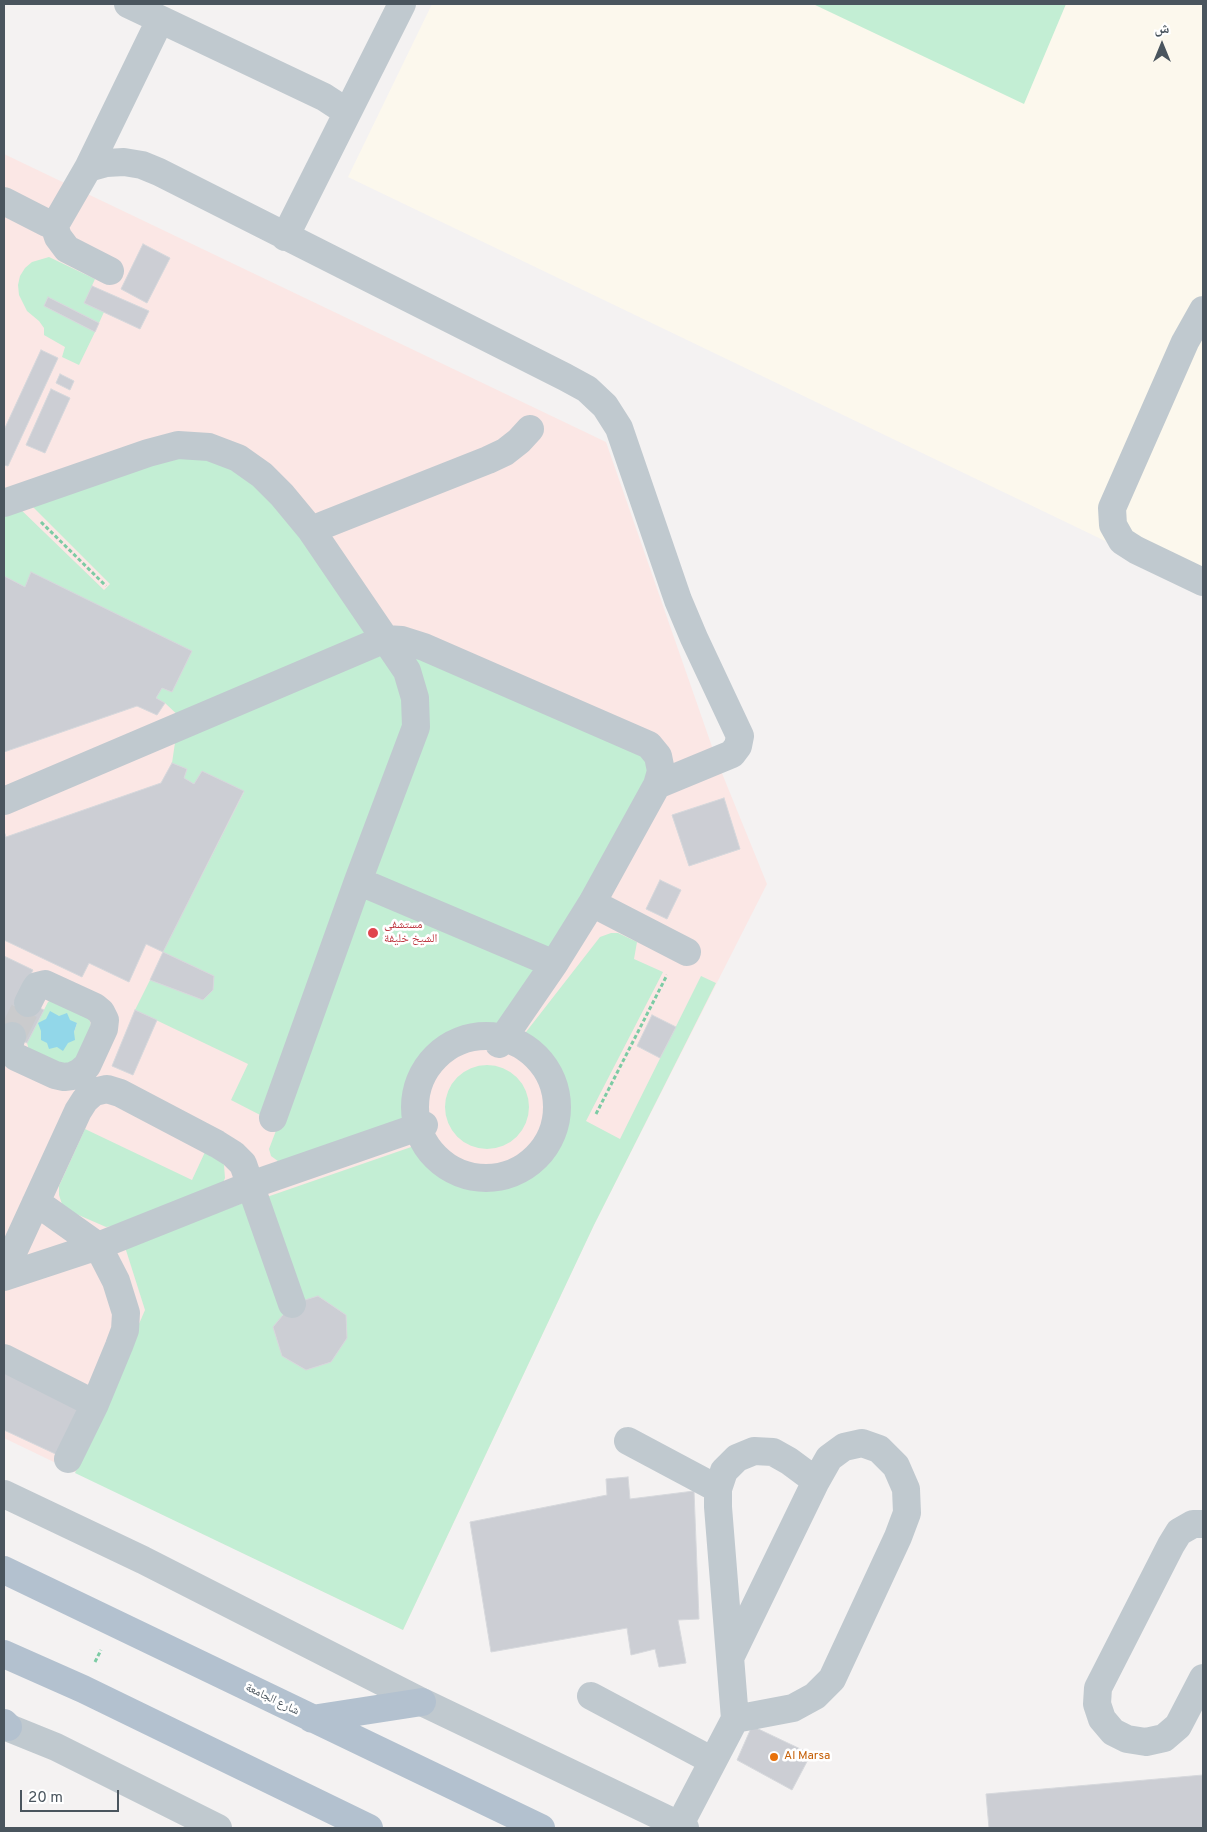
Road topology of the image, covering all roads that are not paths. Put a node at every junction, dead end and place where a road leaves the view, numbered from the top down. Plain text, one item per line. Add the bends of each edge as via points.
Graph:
1 (128, 4) edge
2 (402, 4) edge
3 (160, 20) junction
4 (347, 112) junction
5 (88, 168) junction
6 (7, 210) edge
7 (53, 222) junction
8 (285, 237) junction
9 (110, 271) dead end
10 (1203, 310) edge
11 (1194, 346) edge
12 (530, 429) dead end
13 (11, 500) edge
14 (311, 530) junction
15 (1203, 582) edge
16 (385, 639) junction
17 (657, 785) junction
18 (4, 801) edge
19 (358, 881) junction
20 (592, 903) junction
21 (687, 952) dead end
22 (554, 964) junction
23 (28, 1002) tunnel mouth
24 (12, 1036) tunnel mouth
25 (501, 1041) junction
26 (87, 1082) junction
27 (273, 1118) dead end
28 (421, 1126) junction
29 (251, 1185) junction
30 (36, 1202) junction
31 (98, 1246) junction
32 (4, 1272) edge
33 (4, 1277) edge
34 (292, 1304) dead end
35 (4, 1358) edge
36 (95, 1404) junction
37 (628, 1441) dead end
38 (68, 1459) dead end
39 (816, 1481) junction
40 (718, 1489) junction
41 (4, 1494) edge
42 (1203, 1524) edge
43 (4, 1570) edge
44 (4, 1654) edge
45 (731, 1656) junction
46 (1203, 1678) edge
47 (591, 1696) dead end
48 (422, 1702) junction
49 (312, 1719) junction
50 (735, 1719) junction
51 (5, 1725) edge
52 (714, 1761) junction
53 (682, 1827) edge
54 (218, 1828) edge
55 (369, 1828) edge
56 (541, 1828) edge

1 - 3 street
2 - 4 street
3 - 4 street
3 - 5 street
4 - 8 street
5 - 7 street via 58,220
5 - 8 street via 106,163 142,165
6 - 7 street
7 - 9 street via 67,249
8 - 17 street via 565,377 605,406 619,428 678,600 740,736 732,754
10 - 11 street
11 - 15 street via 1112,508 1113,525 1122,541
12 - 14 street via 497,456
13 - 14 street via 148,453 178,445 209,447 238,458 262,475
14 - 16 street
16 - 17 street via 424,647 648,745 658,756 661,771
16 - 18 street
16 - 19 street via 407,671 415,698 416,727
17 - 20 street
19 - 22 street
19 - 27 street
20 - 21 street
20 - 22 street
22 - 25 street
23 - 26 street via 37,986 45,984 101,1012 105,1020 104,1029 87,1066
24 - 26 street via 10,1046 16,1057 55,1075 72,1076
25 - 28 street via 482,1036 461,1040 442,1051 427,1066 418,1085 414,1106
25 - 28 street via 523,1046 540,1059 558,1098 557,1119 551,1139 538,1156 521,1170 501,1177 480,1179 459,1173 440,1162 426,1147
26 - 29 street via 120,1093 233,1154 242,1164
26 - 30 street via 85,1100
28 - 29 street
29 - 31 street
29 - 34 street
30 - 31 street
30 - 32 street
31 - 33 street
31 - 36 street via 116,1281 126,1313 125,1330
35 - 36 street
36 - 38 street
37 - 40 street
39 - 40 street via 773,1452 754,1451 737,1458 724,1472
39 - 45 street
39 - 50 street via 829,1458 844,1447 862,1443 879,1448 896,1466 906,1489 907,1514 832,1679 815,1696 793,1708
40 - 45 street
41 - 48 street via 143,1560
42 - 46 street via 1193,1524 1179,1532 1171,1545 1098,1688 1097,1704 1102,1719 1113,1732 1128,1740 1146,1742 1164,1738 1178,1726
43 - 49 main road, شارع الجامعة
44 - 55 main road
45 - 50 street
47 - 52 street
48 - 49 main road
48 - 53 street
49 - 56 main road, شارع الجامعة
50 - 52 street
51 - 54 street
52 - 53 street

